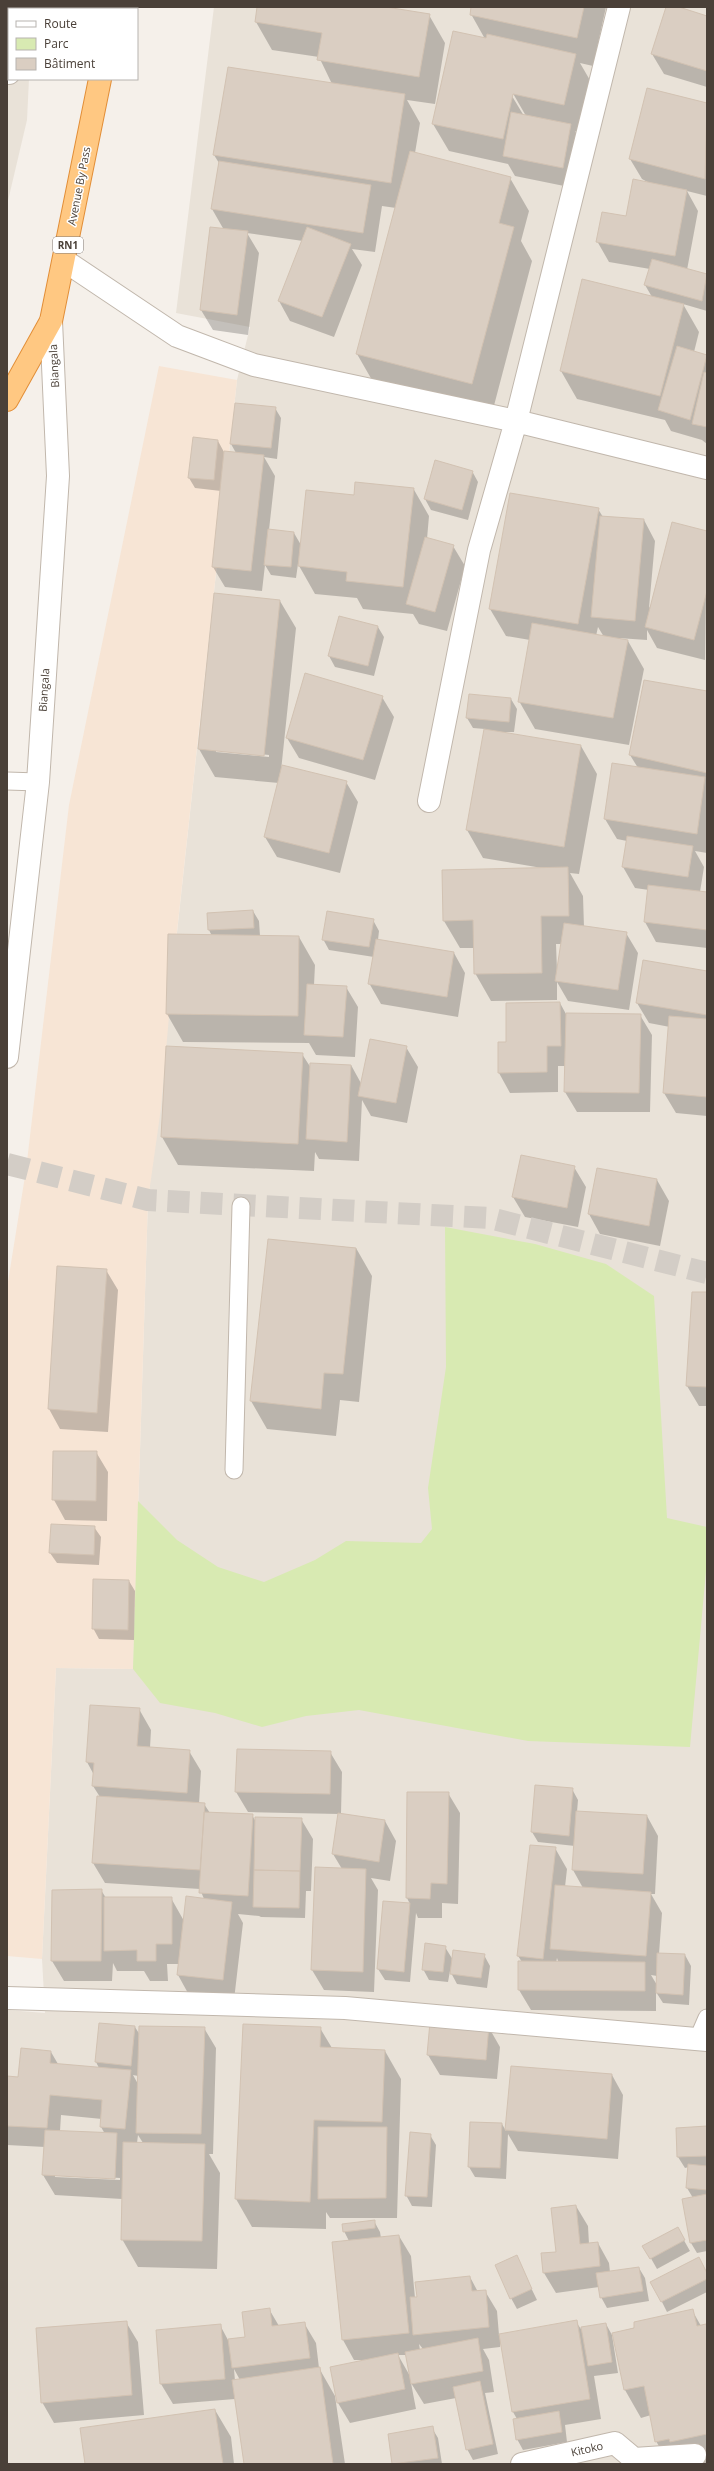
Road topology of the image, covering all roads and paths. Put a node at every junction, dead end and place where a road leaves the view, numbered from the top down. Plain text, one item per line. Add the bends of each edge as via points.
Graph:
1 (619, 7) edge
2 (100, 80) edge
3 (65, 261) junction
4 (51, 321) junction
5 (7, 399) edge
6 (516, 421) junction
7 (707, 468) edge
8 (7, 781) edge
9 (38, 782) junction
10 (429, 801) dead end
11 (7, 1057) edge
12 (241, 1206) dead end
13 (234, 1470) dead end
14 (7, 1998) edge
15 (707, 2018) edge
16 (703, 2039) edge
17 (695, 2455) dead end
18 (522, 2464) edge

1 - 6 street
2 - 3 highway, Avenue By Pass / RN1
3 - 4 highway, Avenue By Pass / RN1
3 - 6 street via 177,336 254,365
4 - 5 highway, Avenue By Pass / RN1
4 - 9 street, Biangala via 58,476
6 - 7 street
6 - 10 street via 479,550
8 - 9 lane
9 - 11 street, Biangala
12 - 13 lane
14 - 16 street via 345,2008
15 - 16 lane
17 - 18 street, Kitoko via 634,2459 615,2443

